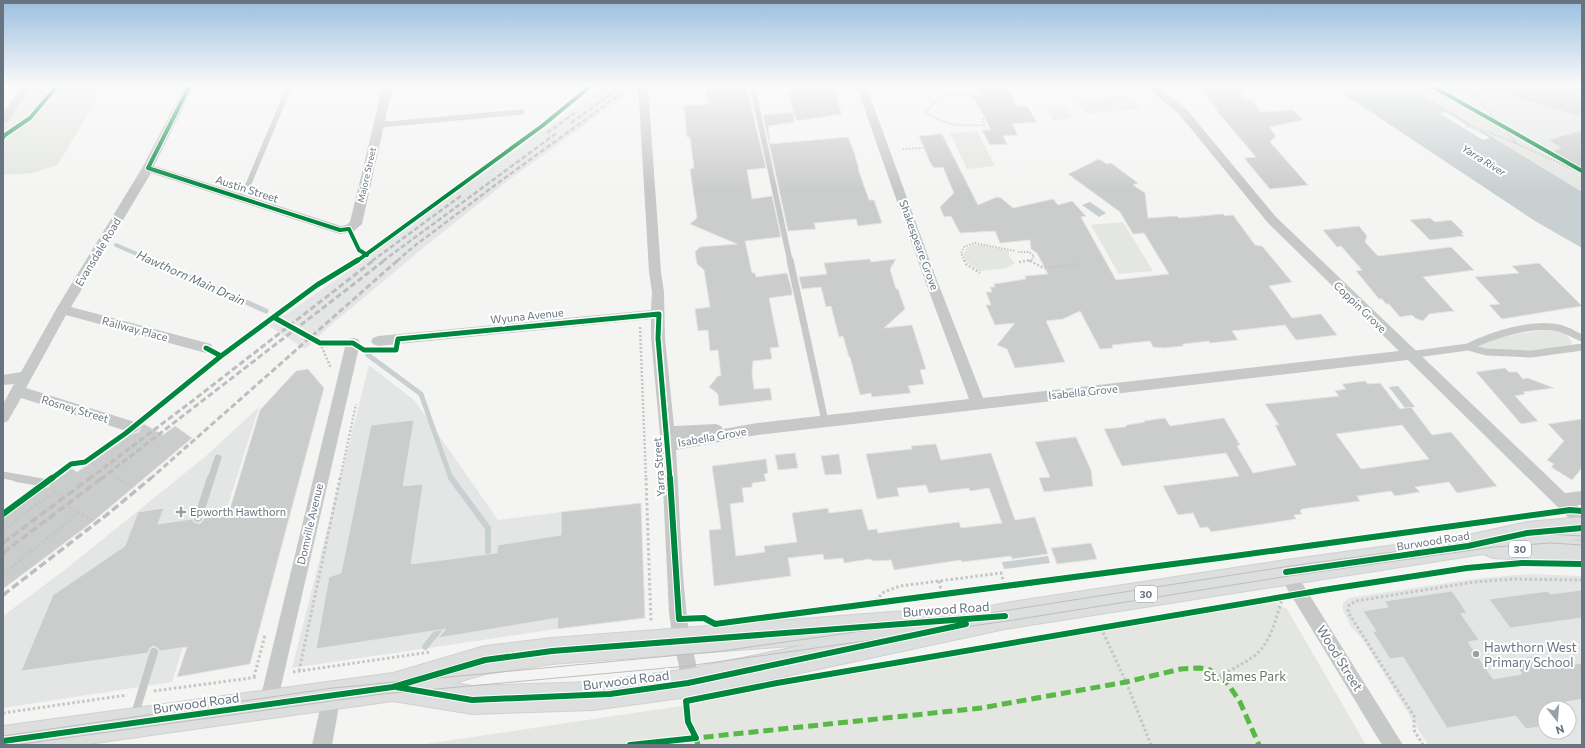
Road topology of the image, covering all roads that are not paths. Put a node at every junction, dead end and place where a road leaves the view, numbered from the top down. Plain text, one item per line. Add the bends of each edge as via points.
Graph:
1 (172, 120) edge
2 (275, 120) edge
3 (379, 120) edge
4 (434, 120) edge
5 (645, 120) edge
6 (760, 120) edge
7 (873, 120) edge
8 (1190, 120) edge
9 (378, 125) junction
10 (148, 168) junction
11 (238, 196) junction
12 (340, 230) joint
13 (63, 309) junction
14 (659, 314) junction
15 (1582, 338) edge
16 (378, 341) dead end
17 (353, 343) road end
18 (1468, 347) junction
19 (1582, 347) edge
20 (206, 348) dead end
21 (1409, 355) junction
22 (25, 377) junction
23 (3, 380) edge
24 (17, 391) junction
25 (978, 404) junction
26 (3, 417) edge
27 (825, 421) junction
28 (133, 427) dead end
29 (667, 439) junction
30 (218, 458) dead end
31 (3, 475) edge
32 (45, 483) dead end
33 (1582, 498) edge
34 (1561, 500) junction
35 (198, 518) dead end
36 (1582, 520) edge
37 (1582, 528) edge
38 (1468, 546) junction
39 (1582, 552) edge
40 (1290, 587) junction
41 (1005, 616) junction
42 (680, 630) junction
43 (154, 652) dead end
44 (688, 683) junction
45 (393, 687) junction
46 (332, 695) junction
47 (268, 704) junction
48 (132, 723) junction
49 (3, 742) edge
50 (322, 745) edge
51 (1393, 745) edge

1 - 10 street, Evansdale Road
2 - 11 lane via 246,190
3 - 9 street, Majore Street
4 - 9 lane
5 - 14 street, Yarra Street
6 - 27 lane
7 - 25 street, Shakespeare Grove
8 - 21 street, Coppin Grove via 1272,220
9 - 12 street, Majore Street via 356,224 349,229
10 - 11 street, Austin Street
10 - 13 street, Evansdale Road
11 - 12 street, Austin Street
13 - 20 street, Railway Place
13 - 22 street, Evansdale Road
14 - 16 street, Wyuna Avenue
14 - 29 street, Yarra Street via 658,338
15 - 18 lane via 1559,328 1546,328 1493,336
17 - 47 street, Domville Avenue
18 - 19 lane via 1486,352 1518,354
18 - 21 lane
21 - 25 street, Isabella Grove
21 - 34 street, Coppin Grove
22 - 23 street
22 - 24 street, Evansdale Road
24 - 26 street, Evansdale Road
24 - 28 street, Rosney Street
25 - 27 street, Isabella Grove
27 - 29 street, Isabella Grove
29 - 42 street, Yarra Street
30 - 35 lane
31 - 32 lane
33 - 34 street
34 - 36 street, Coppin Grove
37 - 38 main road, Burwood Road / 30 via 1527,533
38 - 39 main road, Burwood Road / 30
38 - 40 main road, Burwood Road / 30
40 - 41 main road, Burwood Road / 30
40 - 51 street, Wood Street
41 - 42 main road, Burwood Road / 30
41 - 44 main road, Burwood Road / 30
42 - 44 street, Yarra Street via 688,666
42 - 45 main road, Burwood Road / 30 via 485,660
43 - 48 lane
44 - 45 main road, Burwood Road / 30 via 593,696 472,700
45 - 46 main road, Burwood Road / 30
46 - 47 main road, Burwood Road / 30
46 - 50 street
47 - 48 main road, Burwood Road / 30
48 - 49 main road, Burwood Road / 30

